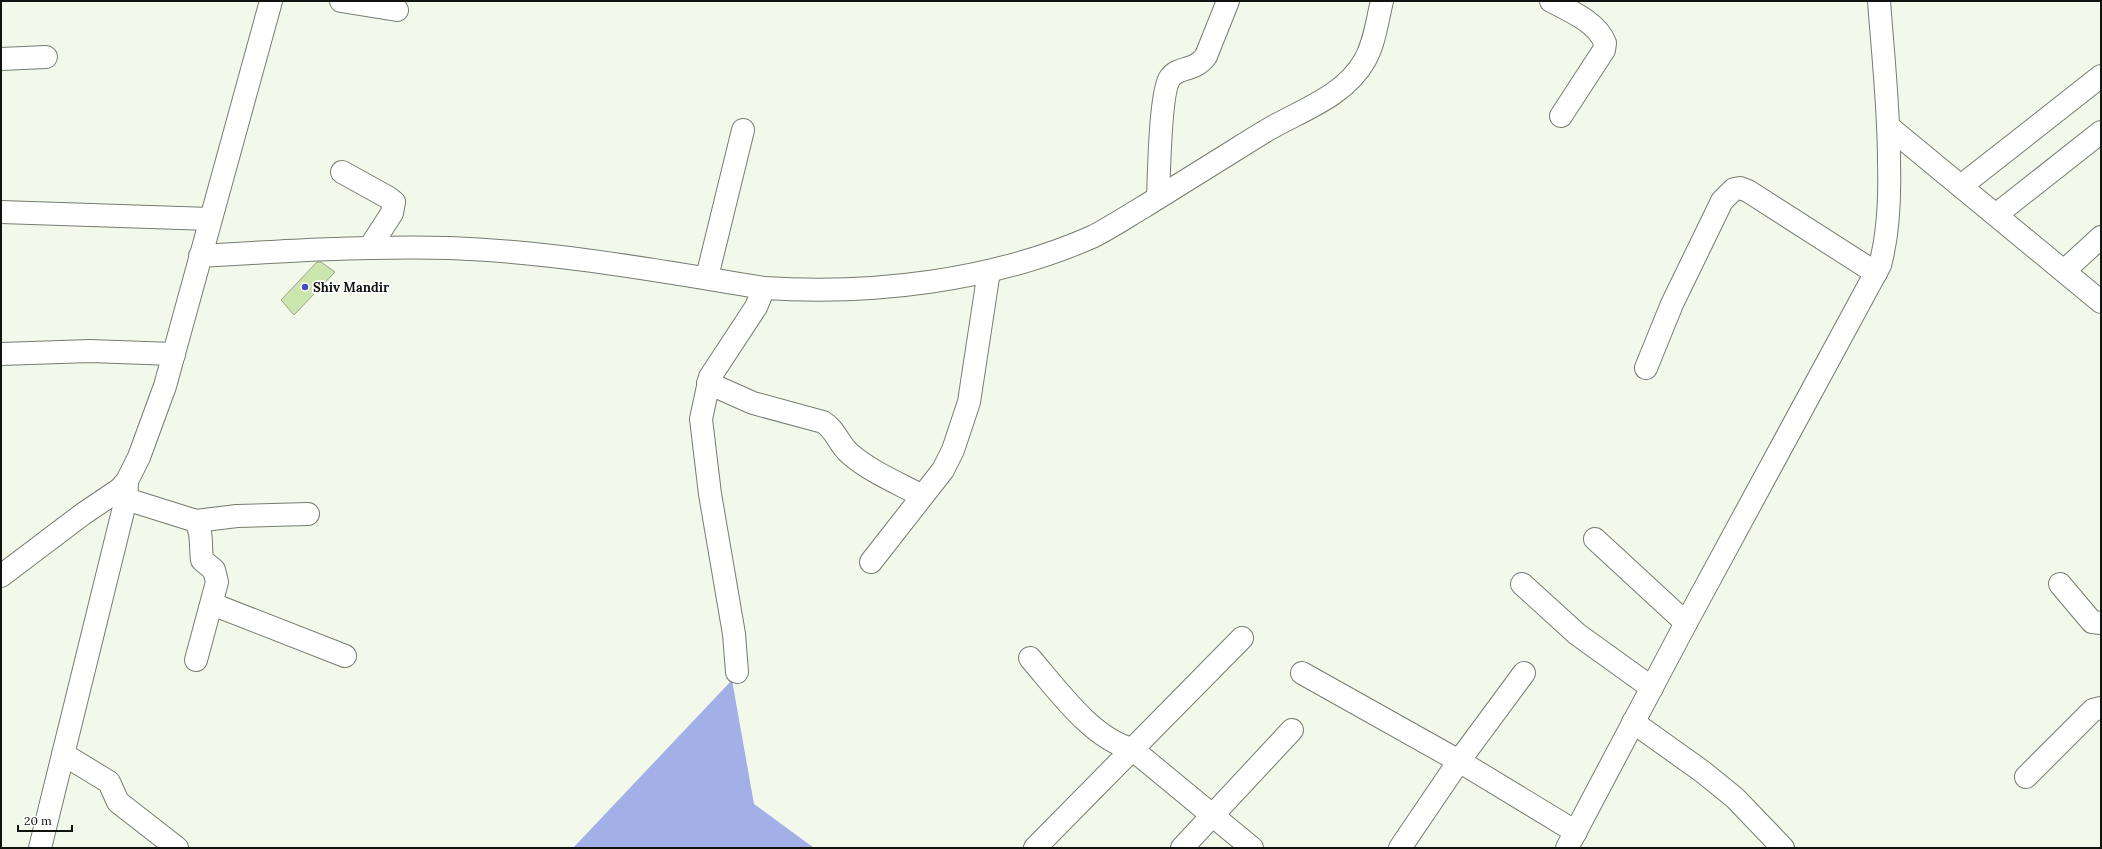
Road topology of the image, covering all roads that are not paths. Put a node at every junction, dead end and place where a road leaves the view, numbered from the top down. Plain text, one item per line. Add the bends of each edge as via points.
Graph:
1 (271, 1) edge
2 (341, 1) edge
3 (1228, 1) edge
4 (1382, 1) edge
5 (1879, 1) edge
6 (1564, 4) edge
7 (397, 10) dead end
8 (46, 57) dead end
9 (1, 59) edge
10 (2101, 76) edge
11 (1561, 116) dead end
12 (1889, 127) junction
13 (743, 130) dead end
14 (2101, 132) edge
15 (342, 172) dead end
16 (1961, 186) junction
17 (1158, 198) junction
18 (1, 212) edge
19 (1997, 214) junction
20 (210, 219) junction
21 (2101, 237) edge
22 (370, 247) junction
23 (200, 256) junction
24 (989, 271) junction
25 (2064, 271) junction
26 (1876, 273) junction
27 (707, 277) junction
28 (764, 288) junction
29 (2101, 302) edge
30 (1, 354) edge
31 (174, 354) junction
32 (1646, 368) dead end
33 (708, 383) junction
34 (127, 490) junction
35 (922, 496) junction
36 (308, 514) dead end
37 (196, 521) junction
38 (1595, 539) dead end
39 (871, 562) dead end
40 (1, 576) edge
41 (1522, 584) dead end
42 (2060, 584) dead end
43 (212, 604) junction
44 (1686, 623) junction
45 (2101, 623) edge
46 (1242, 638) dead end
47 (345, 656) dead end
48 (1030, 658) dead end
49 (196, 660) dead end
50 (737, 672) dead end
51 (1302, 673) dead end
52 (1524, 673) dead end
53 (1652, 688) junction
54 (2101, 708) edge
55 (1633, 722) junction
56 (1292, 730) dead end
57 (1132, 749) junction
58 (63, 754) junction
59 (1459, 761) junction
60 (2026, 777) dead end
61 (1214, 815) junction
62 (1571, 840) edge
63 (40, 848) edge
64 (177, 848) edge
65 (1035, 848) edge
66 (1182, 848) edge
67 (1252, 848) edge
68 (1400, 848) edge
69 (1783, 848) edge

1 - 20 street
2 - 7 street
3 - 17 street via 1206,56 1201,63 1175,73 1166,88
4 - 17 street via 1374,37 1364,61 1336,91
5 - 12 street
6 - 11 street via 1597,30 1605,43 1604,50
8 - 9 street
10 - 16 street
12 - 16 street
12 - 26 street via 1890,177 1886,244
13 - 27 street
14 - 19 street
15 - 22 street via 394,202 392,213
16 - 19 street
17 - 24 street via 1093,236 1053,252
18 - 20 street
19 - 25 street
20 - 23 street
21 - 25 street
22 - 23 street
22 - 27 street via 486,250 594,261
23 - 31 street
24 - 28 street via 931,282 862,287
24 - 35 street via 969,402 954,450 943,470
25 - 29 street
26 - 32 street via 1748,191 1734,189 1727,193 1722,201 1691,261
26 - 44 street
27 - 28 street
28 - 33 street via 756,307 715,368
30 - 31 street via 90,351
31 - 34 street via 154,420
33 - 35 street via 753,403 823,422 854,457
33 - 50 street via 701,419 703,445 734,634
34 - 37 street
34 - 40 street via 83,514
34 - 58 street
35 - 39 street
36 - 37 street via 237,516
37 - 43 street via 201,534 202,560 217,575
38 - 44 street
41 - 53 street via 1577,634
42 - 45 street via 2092,622
43 - 47 street
43 - 49 street
44 - 53 street
46 - 57 street
48 - 57 street via 1086,722 1121,746
51 - 59 street
52 - 59 street
53 - 55 street
54 - 60 street via 2093,710
55 - 62 street
55 - 69 street via 1735,798
56 - 61 street
57 - 61 street
57 - 65 street
58 - 63 street
58 - 64 street via 109,782 118,802
59 - 62 street
59 - 68 street
61 - 66 street
61 - 67 street

